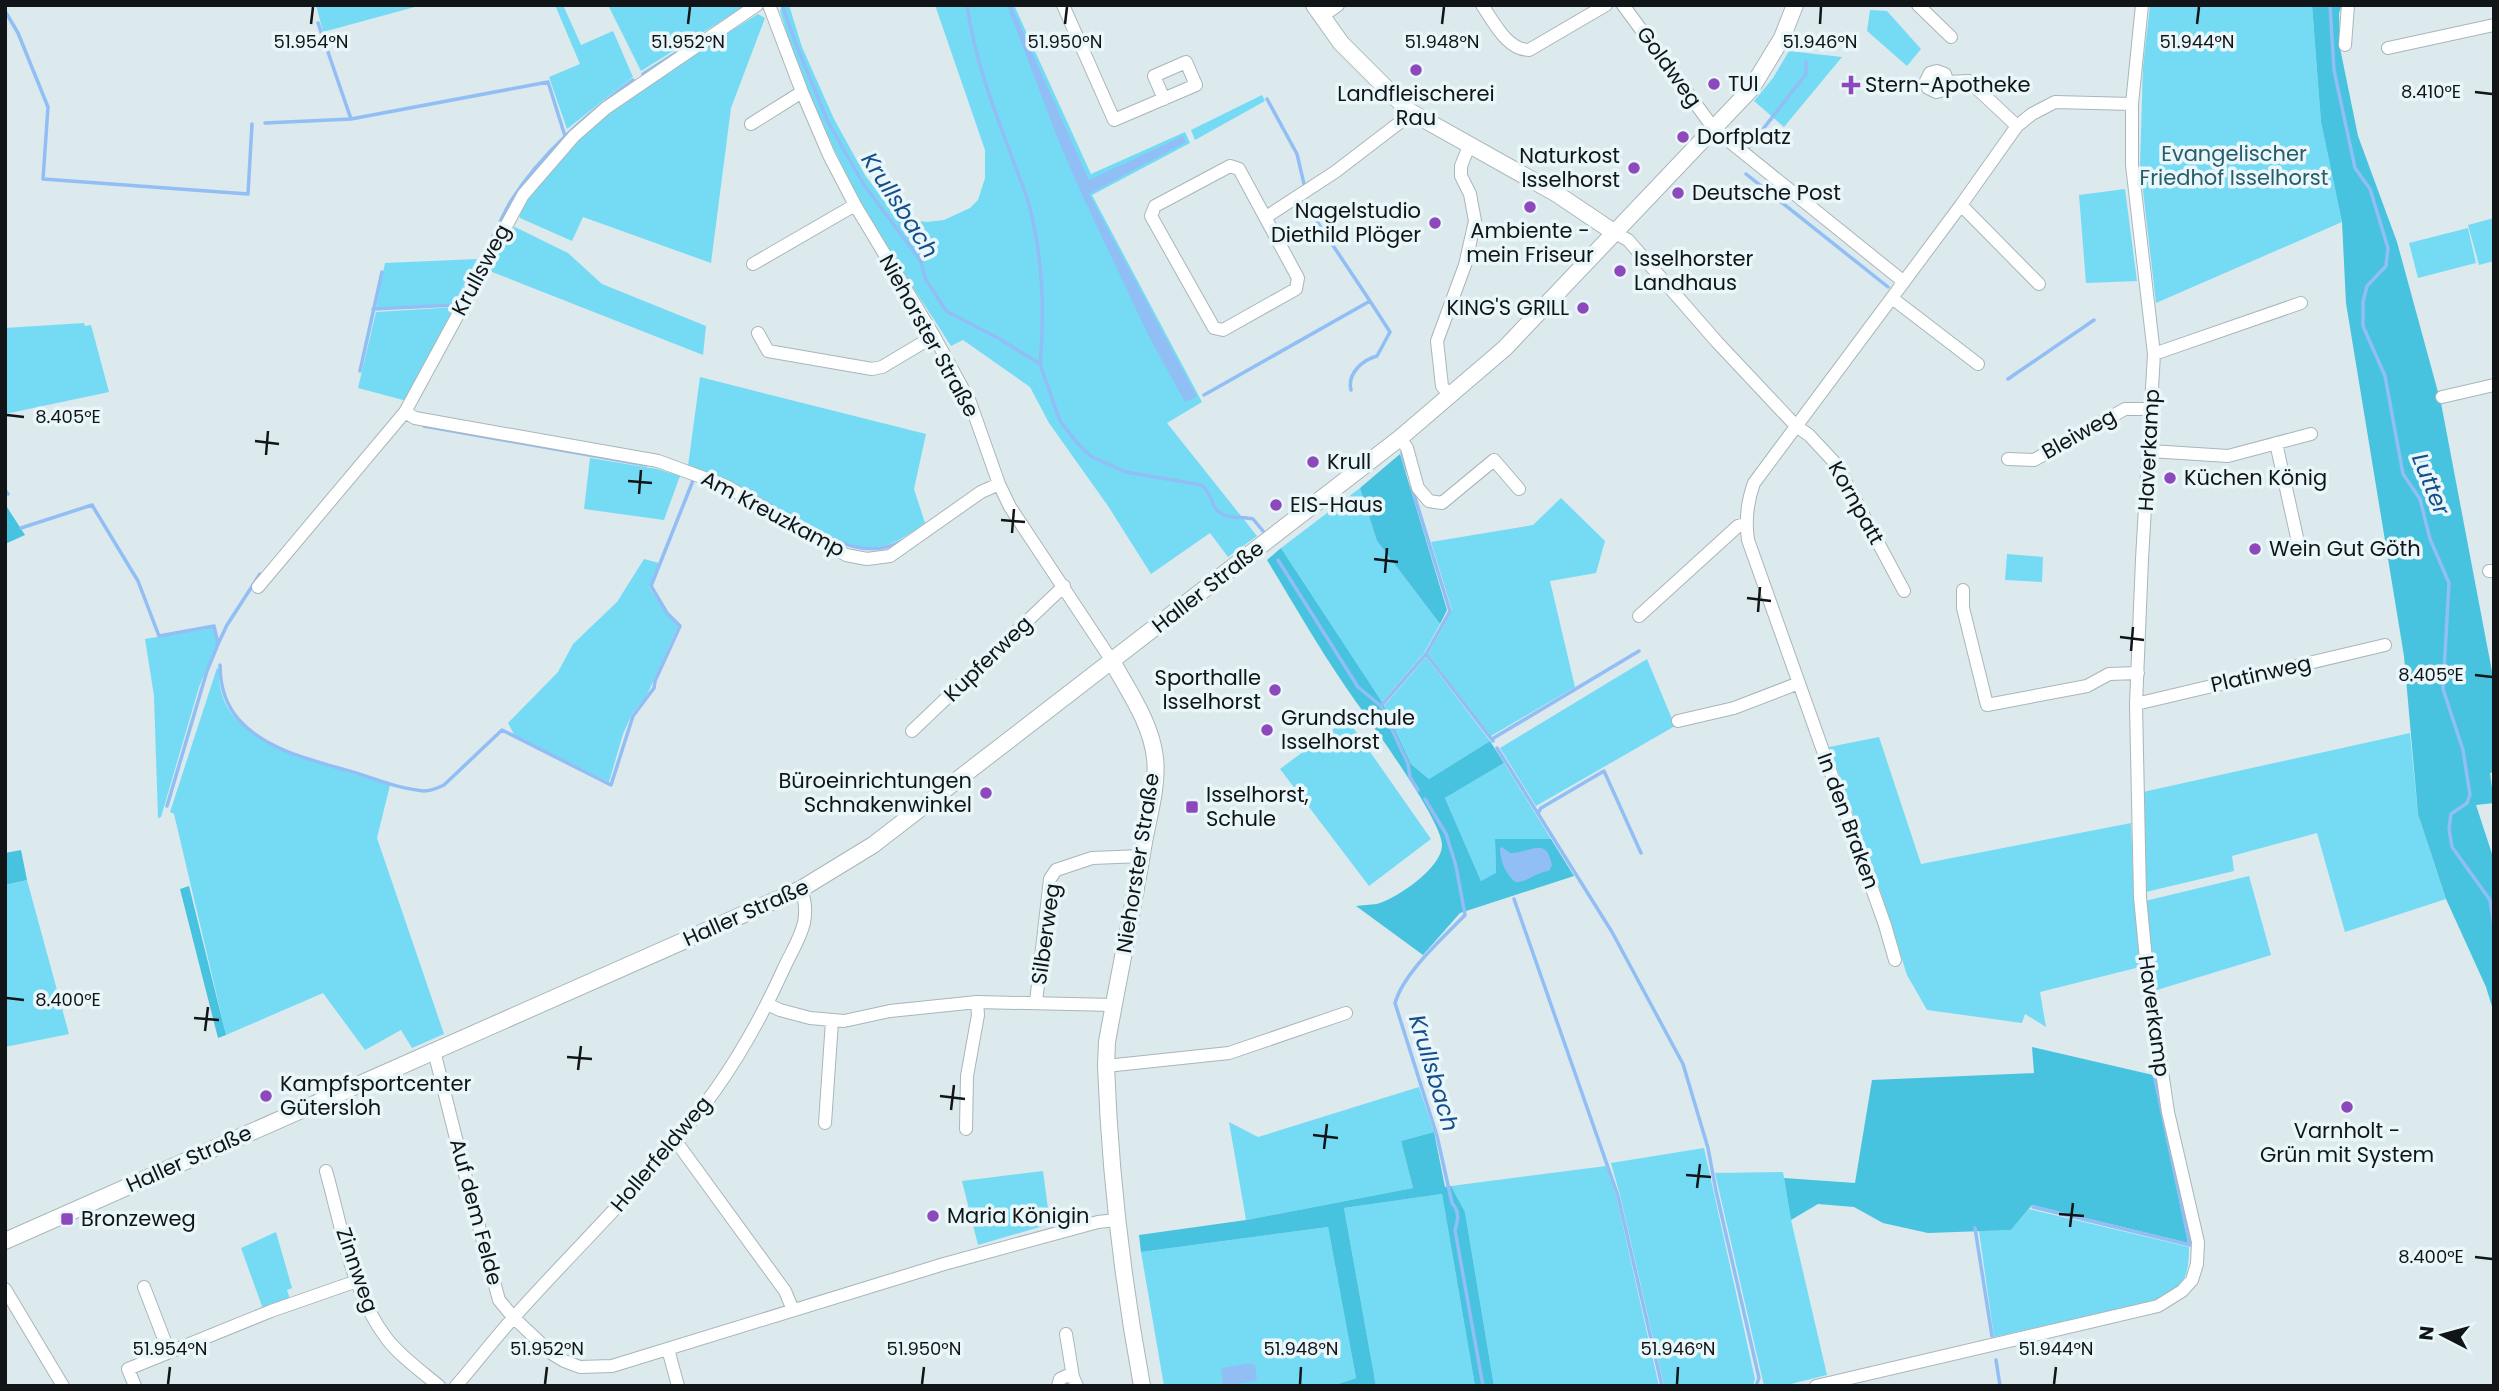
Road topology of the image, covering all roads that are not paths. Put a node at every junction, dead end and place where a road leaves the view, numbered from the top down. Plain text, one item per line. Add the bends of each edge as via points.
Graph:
1 (757, 5) edge
2 (769, 5) edge
3 (1063, 5) edge
4 (1338, 5) edge
5 (1482, 5) edge
6 (1606, 5) edge
7 (1623, 5) edge
8 (1795, 5) edge
9 (1918, 5) edge
10 (2142, 5) edge
11 (2348, 5) edge
12 (1318, 11) edge
13 (2494, 25) edge
14 (1951, 37) dead end
15 (2345, 45) dead end
16 (2388, 48) dead end
17 (1947, 82) dead end
18 (802, 92) junction
19 (1164, 99) dead end
20 (2132, 104) junction
21 (1409, 111) junction
22 (751, 124) dead end
23 (2017, 126) junction
24 (1715, 128) junction
25 (1469, 146) junction
26 (855, 205) junction
27 (1961, 205) junction
28 (1266, 217) junction
29 (1615, 233) junction
30 (753, 264) dead end
31 (1905, 282) junction
32 (2039, 284) dead end
33 (1892, 298) junction
34 (2301, 303) dead end
35 (758, 333) dead end
36 (934, 336) junction
37 (2154, 354) junction
38 (1978, 363) dead end
39 (2494, 385) edge
40 (1450, 396) junction
41 (2442, 397) dead end
42 (2151, 409) junction
43 (405, 412) junction
44 (1796, 426) junction
45 (2311, 434) dead end
46 (1399, 438) junction
47 (2276, 443) junction
48 (2150, 451) junction
49 (2008, 459) dead end
50 (999, 484) junction
51 (1519, 489) dead end
52 (1745, 524) junction
53 (2300, 551) dead end
54 (1064, 586) junction
55 (258, 587) dead end
56 (1963, 590) dead end
57 (1904, 591) dead end
58 (1639, 616) dead end
59 (2385, 645) dead end
60 (1112, 661) junction
61 (2138, 673) junction
62 (1799, 683) junction
63 (2136, 704) junction
64 (1678, 721) dead end
65 (912, 731) dead end
66 (1142, 856) junction
67 (801, 889) junction
68 (1895, 960) dead end
69 (977, 1002) junction
70 (1036, 1002) junction
71 (767, 1004) junction
72 (1114, 1005) junction
73 (1346, 1013) dead end
74 (832, 1021) junction
75 (434, 1051) junction
76 (1106, 1066) junction
77 (825, 1123) dead end
78 (966, 1129) dead end
79 (675, 1140) junction
80 (327, 1171) dead end
81 (1116, 1220) junction
82 (5, 1241) edge
83 (357, 1282) junction
84 (144, 1287) dead end
85 (5, 1289) edge
86 (793, 1310) junction
87 (513, 1317) junction
88 (1066, 1334) dead end
89 (668, 1349) junction
90 (169, 1352) junction
91 (1075, 1382) edge
92 (63, 1386) edge
93 (135, 1386) edge
94 (439, 1386) edge
95 (457, 1386) edge
96 (678, 1386) edge
97 (1050, 1386) edge
98 (1058, 1386) edge
99 (1142, 1386) edge
100 (1816, 1386) edge

1 - 43 street, Krullsweg via 606,107 548,166 508,219
2 - 18 street, Niehorster Straße
3 - 19 street via 1114,120
4 - 12 street
5 - 6 street via 1512,45 1529,50
7 - 24 street, Goldweg
8 - 24 street, Haller Straße via 1766,68
9 - 14 street
10 - 20 street, Haverkamp
11 - 15 street
12 - 21 street via 1340,43
13 - 16 street
17 - 23 street via 1969,80
18 - 22 street
18 - 26 street, Niehorster Straße
20 - 23 street via 2055,103
20 - 37 street, Haverkamp via 2133,175
21 - 25 street
21 - 28 street via 1335,172
23 - 27 street, In den Braken
24 - 29 street, Haller Straße
24 - 31 street, Goldweg
25 - 29 street via 1557,194
25 - 40 street via 1461,176 1475,221 1465,265 1437,341 1443,386
26 - 30 street
26 - 36 street, Niehorster Straße
27 - 31 street, In den Braken
27 - 32 street
28 - 28 street via 1240,169 1230,166 1155,206 1151,216 1214,328 1223,330 1296,289 1298,278
29 - 40 street, Haller Straße via 1505,348
29 - 44 street via 1645,258
31 - 33 street, In den Braken
33 - 38 street
33 - 44 street, In den Braken
34 - 37 street
35 - 36 street via 768,351 872,369
36 - 50 street, Niehorster Straße via 970,402
37 - 42 street, Haverkamp
39 - 41 street
40 - 46 street, Haller Straße
42 - 48 street, Haverkamp
42 - 49 street, Bleiweg via 2125,409 2034,460
43 - 50 street, Am Kreuzkamp via 415,418 667,464 726,486 846,555 867,559 890,556
43 - 55 street, Krullsweg
44 - 52 street, In den Braken via 1754,482
44 - 57 street, Kornpatt via 1836,464
45 - 47 street
46 - 51 street via 1407,448 1418,488 1429,501 1443,503 1494,460
46 - 60 street, Haller Straße
47 - 48 street via 2228,456
47 - 53 street
48 - 61 street, Haverkamp
50 - 54 street, Niehorster Straße
52 - 58 street
52 - 62 street, In den Braken
54 - 60 street, Niehorster Straße
54 - 65 street, Kupferweg
56 - 61 street via 1963,608 1987,705 2087,686 2109,674
59 - 63 street, Platinweg
60 - 66 street, Niehorster Straße via 1137,704 1155,759
60 - 67 street, Haller Straße via 873,845
61 - 63 street, Haverkamp
62 - 64 street via 1734,708
62 - 68 street, In den Braken
63 - 100 street, Haverkamp via 2140,897 2168,1112 2197,1241 2192,1280 2158,1306
66 - 70 street, Silberweg via 1092,858 1056,870 1050,879
66 - 72 street, Niehorster Straße
67 - 71 street, Hollerfeldweg via 805,922
67 - 75 street, Haller Straße
69 - 70 street, Silberweg
69 - 74 street, Silberweg
69 - 78 street via 967,1076
70 - 72 street, Silberweg
71 - 74 street, Silberweg
71 - 79 street, Hollerfeldweg via 716,1088
72 - 76 street, Niehorster Straße
73 - 76 street via 1229,1053
74 - 77 street
75 - 82 street, Haller Straße
75 - 87 street, Auf dem Felde via 499,1300
76 - 81 street, Niehorster Straße
79 - 86 street via 785,1291
79 - 87 street, Hollerfeldweg
80 - 83 street, Zinnweg
81 - 86 street, Auf dem Felde
81 - 99 street, Niehorster Straße
83 - 90 street
83 - 94 street, Zinnweg via 371,1317 388,1340
84 - 90 street
85 - 92 street
86 - 89 street, Auf dem Felde
87 - 89 street, Auf dem Felde via 551,1353 580,1367 612,1366
87 - 95 street, Hollerfeldweg
88 - 91 street
89 - 96 street
90 - 93 street via 128,1369
91 - 98 street via 1066,1376
97 - 98 street

